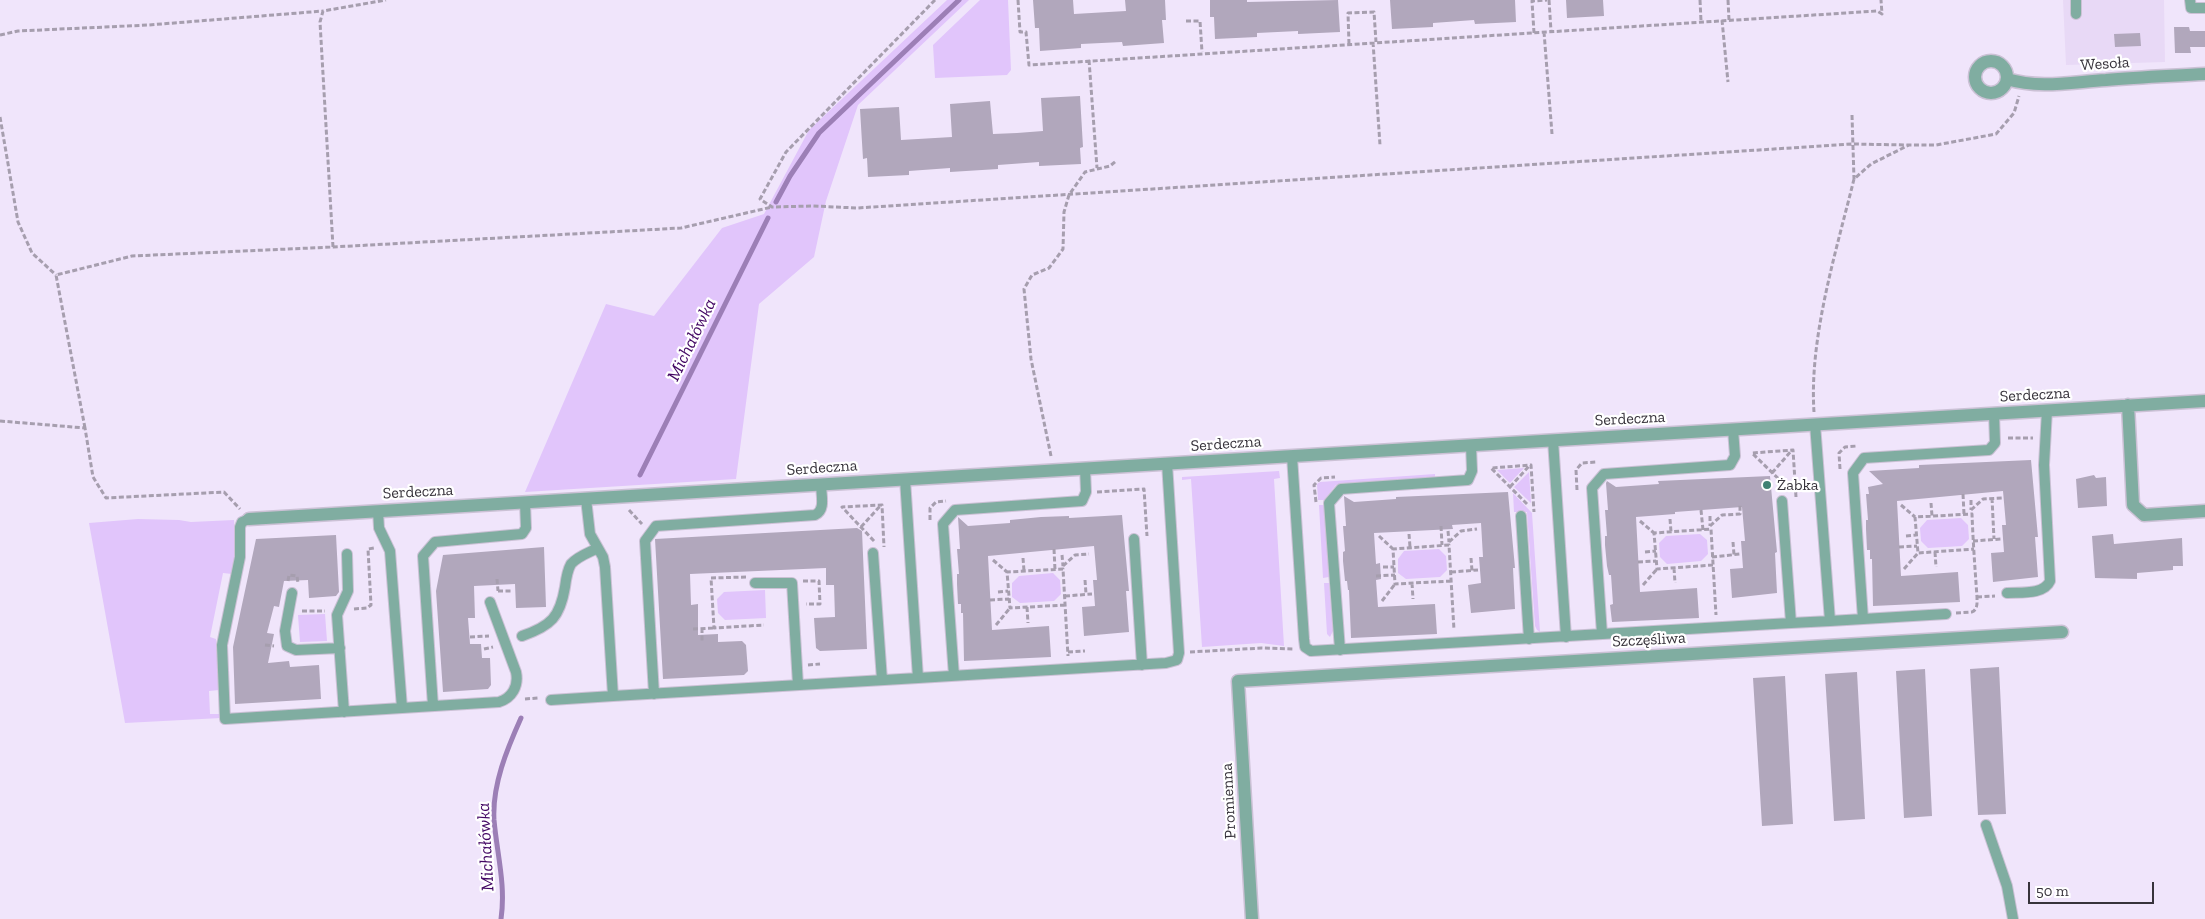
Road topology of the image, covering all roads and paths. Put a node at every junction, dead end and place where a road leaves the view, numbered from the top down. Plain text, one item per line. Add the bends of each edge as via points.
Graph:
1 (386, 0) edge
2 (935, 0) edge
3 (1018, 0) edge
4 (1548, 0) edge
5 (1700, 0) edge
6 (1728, 0) edge
7 (1881, 0) edge
8 (2076, 0) edge
9 (2190, 0) edge
10 (2205, 8) edge
11 (322, 11) junction
12 (2076, 14) dead end
13 (1722, 20) junction
14 (1729, 20) junction
15 (1186, 21) dead end
16 (1701, 21) junction
17 (1551, 31) junction
18 (1534, 32) junction
19 (1544, 32) junction
20 (0, 35) edge
21 (1374, 42) junction
22 (1349, 44) junction
23 (1202, 52) junction
24 (1089, 60) junction
25 (2205, 74) edge
26 (2007, 79) dead end
27 (1728, 82) dead end
28 (2023, 84) junction
29 (1852, 115) dead end
30 (0, 117) edge
31 (1552, 134) dead end
32 (1852, 144) junction
33 (1380, 145) dead end
34 (1909, 145) junction
35 (1116, 161) dead end
36 (1097, 168) junction
37 (1854, 179) junction
38 (1069, 195) junction
39 (772, 207) junction
40 (333, 248) junction
41 (56, 275) junction
42 (2205, 401) edge
43 (2128, 405) junction
44 (2047, 410) junction
45 (1994, 413) junction
46 (0, 421) edge
47 (1815, 424) junction
48 (85, 428) junction
49 (1733, 429) junction
50 (1996, 438) junction
51 (1552, 440) junction
52 (1471, 445) junction
53 (1864, 446) dead end
54 (2033, 447) dead end
55 (1793, 450) dead end
56 (1752, 453) dead end
57 (1735, 454) junction
58 (1292, 456) junction
59 (1602, 462) dead end
60 (1167, 464) junction
61 (1531, 465) dead end
62 (1085, 468) junction
63 (1491, 468) dead end
64 (1472, 469) junction
65 (1053, 470) junction
66 (1772, 473) dead end
67 (1840, 473) dead end
68 (1340, 477) dead end
69 (905, 479) junction
70 (821, 484) junction
71 (1510, 487) dead end
72 (1086, 492) junction
73 (1963, 494) dead end
74 (586, 498) junction
75 (1992, 498) junction
76 (2002, 498) dead end
77 (1578, 499) dead end
78 (1971, 500) dead end
79 (955, 501) dead end
80 (1782, 501) dead end
81 (525, 502) junction
82 (1316, 502) dead end
83 (1931, 503) dead end
84 (882, 505) dead end
85 (1901, 505) dead end
86 (1740, 506) dead end
87 (1701, 510) dead end
88 (378, 511) junction
89 (2205, 511) edge
90 (1972, 512) junction
91 (1964, 514) junction
92 (1521, 516) dead end
93 (1710, 516) dead end
94 (1932, 516) junction
95 (1915, 517) junction
96 (249, 519) junction
97 (1670, 519) dead end
98 (1640, 521) dead end
99 (1440, 526) dead end
100 (861, 527) dead end
101 (931, 528) dead end
102 (1710, 528) junction
103 (1477, 529) dead end
104 (1703, 530) junction
105 (1448, 532) dead end
106 (1671, 532) junction
107 (1654, 533) junction
108 (1409, 534) dead end
109 (1917, 535) junction
110 (1379, 536) dead end
111 (1906, 536) dead end
112 (1147, 537) dead end
113 (2000, 538) dead end
114 (1134, 539) dead end
115 (1994, 539) junction
116 (1973, 541) junction
117 (1733, 542) dead end
118 (1449, 543) junction
119 (1442, 545) junction
120 (1917, 546) junction
121 (390, 547) junction
122 (1899, 547) dead end
123 (598, 548) junction
124 (1410, 548) junction
125 (1054, 549) dead end
126 (1393, 549) junction
127 (1974, 549) junction
128 (1656, 551) junction
129 (1645, 552) dead end
130 (1935, 552) junction
131 (874, 553) dead end
132 (1918, 553) junction
133 (347, 554) dead end
134 (1089, 554) dead end
135 (1740, 554) dead end
136 (1062, 555) dead end
137 (1734, 555) junction
138 (1712, 557) junction
139 (1023, 558) dead end
140 (1471, 558) dead end
141 (993, 560) dead end
142 (1656, 561) junction
143 (1638, 562) dead end
144 (1713, 565) junction
145 (1063, 567) junction
146 (1383, 567) dead end
147 (1394, 567) junction
148 (1936, 567) dead end
149 (1674, 568) junction
150 (1657, 569) junction
151 (1904, 569) dead end
152 (1055, 570) junction
153 (1472, 570) junction
154 (1478, 570) dead end
155 (1024, 571) junction
156 (1007, 572) junction
157 (1451, 572) junction
158 (1395, 575) junction
159 (1376, 576) dead end
160 (497, 579) dead end
161 (752, 580) joint
162 (1085, 580) dead end
163 (819, 581) dead end
164 (1451, 581) junction
165 (1412, 583) junction
166 (1675, 583) dead end
167 (1396, 584) junction
168 (1643, 585) dead end
169 (1008, 590) junction
170 (498, 591) dead end
171 (998, 592) dead end
172 (292, 593) dead end
173 (2007, 593) dead end
174 (1086, 594) junction
175 (1092, 594) dead end
176 (1065, 596) junction
177 (1413, 598) dead end
178 (1009, 599) junction
179 (990, 600) dead end
180 (1382, 601) dead end
181 (490, 602) dead end
182 (801, 605) dead end
183 (1065, 605) junction
184 (1026, 607) junction
185 (1010, 608) junction
186 (338, 611) junction
187 (1946, 614) joint
188 (1863, 619) junction
189 (1830, 621) junction
190 (1028, 623) dead end
191 (1791, 623) junction
192 (764, 625) dead end
193 (996, 625) dead end
194 (702, 628) junction
195 (714, 628) junction
196 (1716, 628) junction
197 (692, 629) dead end
198 (2062, 632) dead end
199 (1602, 634) junction
200 (502, 635) junction
201 (522, 636) dead end
202 (1566, 636) junction
203 (470, 637) dead end
204 (1529, 639) junction
205 (1455, 643) junction
206 (702, 644) dead end
207 (340, 648) junction
208 (1306, 648) junction
209 (1340, 650) junction
210 (1085, 651) dead end
211 (1068, 652) junction
212 (1179, 653) junction
213 (1142, 665) junction
214 (1069, 669) junction
215 (954, 676) junction
216 (918, 678) junction
217 (882, 680) junction
218 (1238, 681) joint
219 (798, 686) junction
220 (654, 694) junction
221 (613, 696) junction
222 (504, 700) junction
223 (551, 700) joint
224 (433, 706) junction
225 (402, 708) junction
226 (344, 712) junction
227 (1986, 825) dead end
228 (1252, 919) edge
229 (2013, 919) edge

1 - 11 path
2 - 39 path via 786,152 760,199
3 - 24 path via 1020,32 1026,32 1029,65
4 - 17 path
4 - 18 path via 1532,1
5 - 16 path
6 - 14 path
7 - 14 path via 1882,14 1877,11
8 - 12 lane
9 - 10 lane via 2191,8
11 - 20 path via 149,25 18,31
11 - 40 path via 320,22
13 - 14 path
13 - 16 path
13 - 27 path
15 - 23 path via 1200,21
16 - 17 path
17 - 19 path
18 - 19 path
18 - 21 path
19 - 31 path
21 - 22 path
21 - 22 path via 1374,12 1348,13
21 - 33 path
22 - 23 path
23 - 24 path
24 - 36 path
25 - 28 street, Wesoła via 2048,86
26 - 28 street, Wesoła
28 - 34 path via 2014,113 1996,134 1936,145
29 - 32 path
30 - 41 path via 18,222 32,253
32 - 34 path
32 - 37 path
32 - 38 path
34 - 37 path via 1871,164
35 - 36 path via 1110,166
36 - 38 path via 1085,172
37 - 47 path via 1822,316 1813,392
38 - 39 path via 856,208
38 - 65 path via 1064,212 1063,249 1049,268 1032,275 1024,289 1031,359
39 - 40 path via 681,228
40 - 41 path via 132,256
41 - 48 path
42 - 43 street, Serdeczna
43 - 44 street, Serdeczna
43 - 89 street via 2133,505 2144,514
44 - 45 street, Serdeczna
44 - 173 lane via 2044,465 2050,581 2040,590
45 - 47 street, Serdeczna
45 - 50 lane
46 - 48 path
47 - 49 street, Serdeczna
47 - 189 lane
48 - 96 path via 92,476 106,498 224,492
49 - 51 street, Serdeczna
49 - 57 lane
50 - 54 path via 2032,437
50 - 188 lane via 1989,450 1864,458 1853,472
51 - 52 street, Serdeczna
51 - 202 lane
52 - 58 street, Serdeczna
52 - 64 lane
53 - 67 path via 1845,447 1839,454
55 - 66 path
56 - 57 path
57 - 199 lane via 1734,461 1728,466 1604,474 1592,488
58 - 60 street, Serdeczna
58 - 208 lane
59 - 77 path via 1582,463 1576,470
60 - 62 street, Serdeczna
60 - 212 lane
61 - 71 path
62 - 65 street, Serdeczna
62 - 72 lane
63 - 64 path
64 - 209 lane via 1471,477 1465,481 1341,489 1329,503
65 - 69 street, Serdeczna
68 - 82 path via 1321,478 1314,485
69 - 70 street, Serdeczna
69 - 216 lane
70 - 74 street, Serdeczna
70 - 220 lane via 822,508 815,515 656,526 645,540
72 - 112 path via 1144,489
72 - 215 lane via 1084,499 1075,502 955,510 943,524
73 - 91 path
74 - 81 street, Serdeczna
74 - 123 lane via 589,530
75 - 76 path
75 - 90 path via 1983,499
75 - 115 path
78 - 90 path
79 - 101 path via 936,502 930,508
80 - 191 lane
81 - 88 street, Serdeczna
81 - 224 lane via 526,528 522,534 434,542 423,556
83 - 94 path
84 - 100 path
85 - 95 path
86 - 102 path via 1740,514 1722,515
87 - 104 path
88 - 96 street, Serdeczna
88 - 121 lane via 379,528
90 - 91 path
90 - 116 path
91 - 94 path
92 - 204 lane
93 - 102 path
94 - 95 path
95 - 109 path
96 - 226 lane via 244,520 240,527 240,557 222,645 225,719
97 - 106 path
98 - 107 path
99 - 119 path
102 - 104 path
102 - 138 path
103 - 118 path via 1461,531
104 - 106 path
105 - 118 path
106 - 107 path
107 - 128 path
108 - 124 path
109 - 111 path
109 - 120 path
110 - 126 path
113 - 115 path
114 - 213 lane
115 - 116 path
116 - 127 path
117 - 137 path
118 - 119 path
118 - 157 path
119 - 124 path
120 - 122 path
120 - 132 path
121 - 186 path via 368,548 371,606
121 - 225 lane
123 - 201 lane via 580,556 571,565 562,604 554,619 539,630
123 - 221 lane via 605,567
124 - 126 path
125 - 152 path
126 - 147 path
127 - 130 path
127 - 187 path via 1976,608 1970,612
128 - 129 path
128 - 142 path
130 - 132 path
130 - 148 path
131 - 217 lane
132 - 151 path
133 - 186 lane via 348,591
134 - 145 path via 1075,555
135 - 137 path
136 - 145 path
137 - 138 path
138 - 144 path
139 - 155 path
140 - 153 path
141 - 156 path
142 - 143 path
142 - 150 path
144 - 149 path
144 - 196 path
145 - 152 path
145 - 176 path
146 - 147 path
147 - 158 path
149 - 150 path
149 - 166 path
150 - 168 path
152 - 155 path
153 - 154 path
153 - 157 path
155 - 156 path
156 - 169 path
157 - 164 path
158 - 159 path
158 - 167 path
160 - 170 path
161 - 195 path via 711,578
161 - 219 lane via 792,583
162 - 174 path
163 - 182 path via 820,604
164 - 165 path
164 - 205 path
165 - 167 path
165 - 177 path
167 - 180 path
169 - 171 path
169 - 178 path
172 - 207 lane via 285,632 288,647 296,650
174 - 175 path
174 - 176 path
176 - 183 path
178 - 179 path
178 - 185 path
181 - 200 lane
183 - 184 path
183 - 211 path
184 - 185 path
184 - 190 path
185 - 193 path
186 - 207 lane
187 - 188 lane
188 - 189 lane
189 - 191 lane
191 - 196 lane
192 - 195 path
194 - 195 path
194 - 197 path
194 - 206 path
196 - 199 lane
198 - 218 street, Szczęśliwa
199 - 202 lane
200 - 203 path
200 - 222 lane via 517,679 512,693
202 - 204 lane
204 - 205 lane
205 - 209 lane
207 - 226 lane
208 - 209 lane via 1311,651
208 - 212 path
210 - 211 path
211 - 214 path
212 - 213 lane via 1177,660 1172,662
213 - 214 lane
214 - 215 lane
215 - 216 lane
216 - 217 lane
217 - 219 lane
218 - 228 street, Promienna
219 - 220 lane
220 - 221 lane
221 - 223 lane
222 - 223 path
222 - 224 lane
224 - 225 lane
225 - 226 lane
227 - 229 lane via 2007,886

